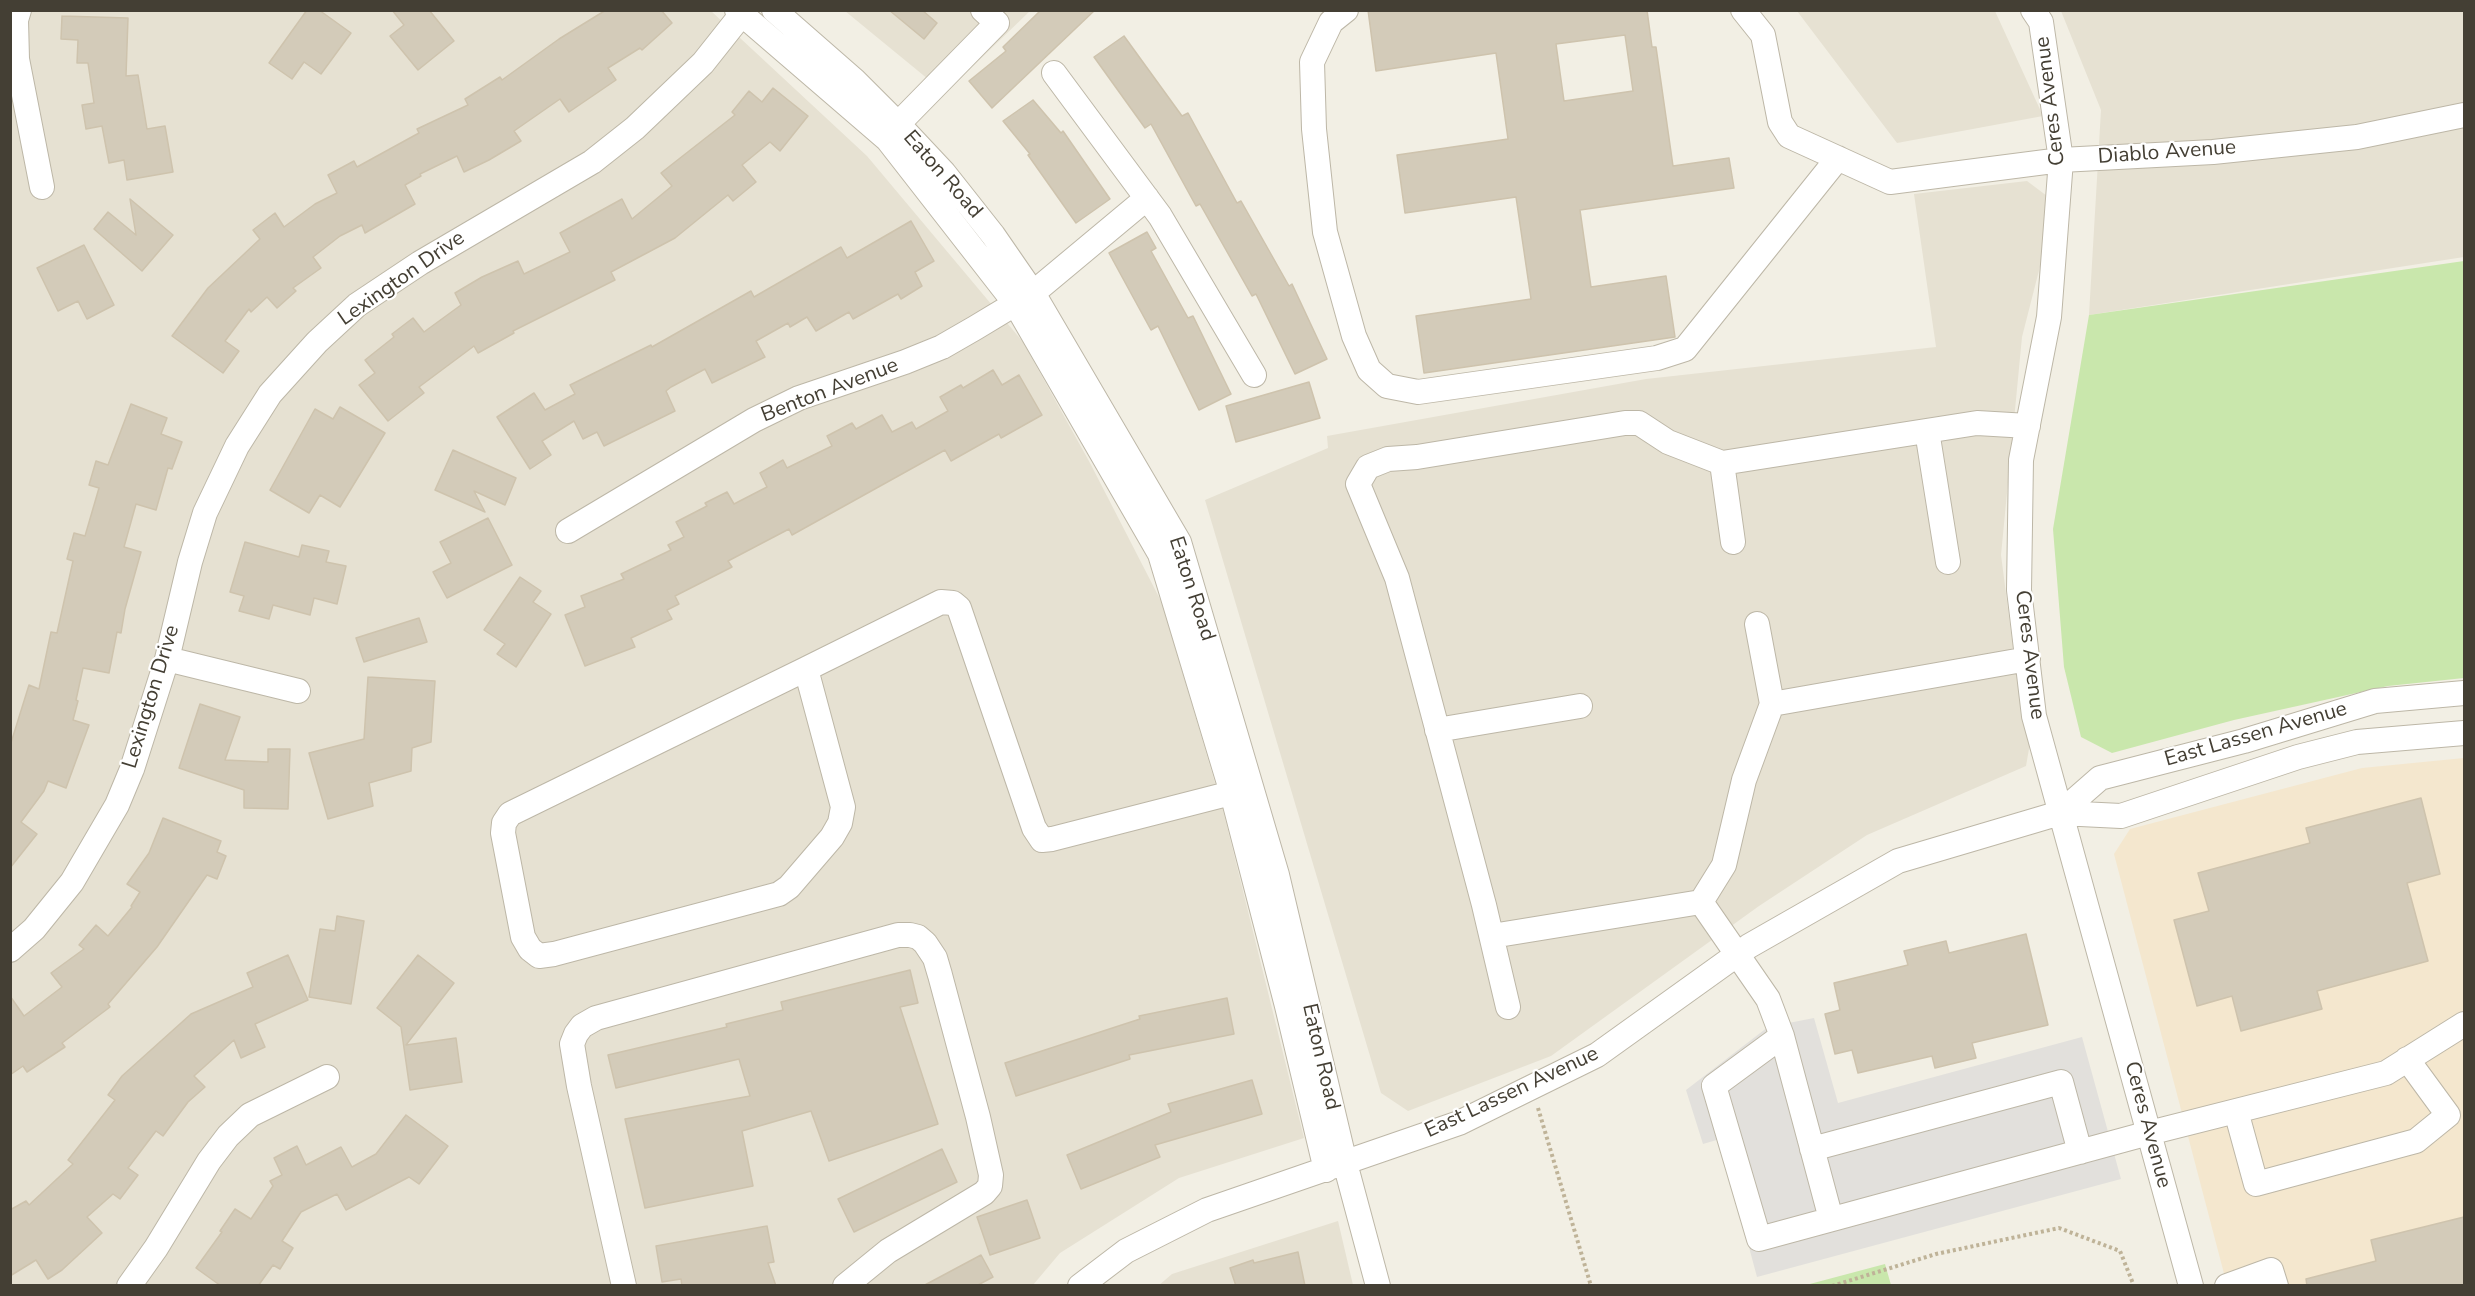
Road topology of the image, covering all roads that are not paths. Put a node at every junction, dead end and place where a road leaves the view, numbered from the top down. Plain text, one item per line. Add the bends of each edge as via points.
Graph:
1 (19, 10) edge
2 (774, 10) edge
3 (983, 10) edge
4 (1346, 10) edge
5 (1743, 10) edge
6 (2033, 10) edge
7 (741, 12) edge
8 (1054, 73) dead end
9 (2464, 115) edge
10 (898, 124) junction
11 (1838, 158) junction
12 (2061, 160) junction
13 (42, 187) dead end
14 (1147, 198) junction
15 (1024, 298) junction
16 (1254, 375) dead end
17 (2028, 426) junction
18 (1927, 431) junction
19 (1722, 463) junction
20 (568, 531) dead end
21 (1733, 542) dead end
22 (1948, 562) dead end
23 (1756, 624) dead end
24 (167, 659) junction
25 (2028, 659) junction
26 (806, 669) junction
27 (298, 691) dead end
28 (2464, 693) edge
29 (2375, 701) junction
30 (1772, 704) junction
31 (1580, 706) dead end
32 (1437, 730) junction
33 (2464, 733) edge
34 (2383, 740) junction
35 (1242, 791) junction
36 (2060, 813) junction
37 (1701, 902) junction
38 (1492, 936) junction
39 (10, 950) edge
40 (1736, 955) junction
41 (1509, 1007) dead end
42 (2464, 1024) edge
43 (1782, 1036) junction
44 (2408, 1059) junction
45 (327, 1077) dead end
46 (2236, 1111) junction
47 (2149, 1133) junction
48 (1812, 1149) junction
49 (2080, 1152) junction
50 (1336, 1167) junction
51 (1831, 1219) junction
52 (129, 1286) edge
53 (624, 1286) edge
54 (845, 1286) edge
55 (1080, 1286) edge
56 (1378, 1286) edge
57 (2191, 1286) edge
58 (2227, 1286) edge
59 (2276, 1286) edge

1 - 13 street via 17,59
2 - 10 street, Eaton Road
3 - 10 street via 997,23
4 - 11 street via 1331,22 1312,62 1314,129 1325,232 1354,336 1369,370 1387,386 1418,392 1658,358 1685,349
5 - 11 street, Diablo Avenue via 1763,35 1780,122 1789,136
6 - 12 street, Ceres Avenue via 2041,22
7 - 15 street via 888,140
7 - 24 street, Lexington Drive via 703,63 635,128 592,162 420,262 357,305 270,394 237,446 205,513
8 - 14 street
9 - 12 street, Diablo Avenue via 2356,137 2213,152
10 - 15 street, Eaton Road via 944,173 993,235
11 - 12 street, Diablo Avenue via 1890,182
12 - 17 street, Ceres Avenue via 2049,317
14 - 15 street, Benton Avenue
14 - 16 street
15 - 20 street, Benton Avenue via 942,346 799,398 754,420
15 - 35 street, Eaton Road via 1179,542
17 - 18 street via 1977,423
17 - 25 street, Ceres Avenue via 2021,460 2019,590
18 - 19 street
18 - 22 street
19 - 21 street
19 - 32 street via 1668,442 1639,423 1625,423 1389,459 1368,467 1358,484 1397,578
23 - 30 street
24 - 27 street
24 - 39 street, Lexington Drive via 132,769 103,832 72,882 34,929
25 - 30 street
25 - 36 street, Ceres Avenue via 2034,716
26 - 26 street via 843,807 832,837 789,887 779,894 554,954 538,956 530,950 523,937 503,833 510,814
26 - 35 street via 941,602 953,603 959,608 1034,828 1042,840
28 - 29 street, East Lassen Avenue
29 - 34 street
29 - 36 street, East Lassen Avenue via 2244,741 2100,778
30 - 37 street via 1744,780 1724,865
31 - 32 street
32 - 38 street
33 - 34 street, East Lassen Avenue
34 - 36 street, East Lassen Avenue via 2357,742 2298,758 2121,816
35 - 50 street, Eaton Road via 1277,875
36 - 40 street, East Lassen Avenue via 1898,861
36 - 47 street, Ceres Avenue
37 - 38 street
37 - 40 street
38 - 41 street
40 - 43 street via 1768,999
40 - 50 street, East Lassen Avenue via 1597,1055 1460,1123
42 - 44 street
43 - 48 street
43 - 51 street via 1714,1086 1759,1239
44 - 46 street via 2386,1073
44 - 46 street via 2448,1115 2416,1140 2256,1184
45 - 52 street via 250,1115 228,1136
46 - 47 street
47 - 49 street
47 - 57 street, Ceres Avenue
48 - 49 street via 2061,1082
48 - 51 street
49 - 51 street
50 - 55 street, East Lassen Avenue via 1208,1210 1126,1251
50 - 56 street, Eaton Road
53 - 54 street via 572,1044 582,1026 596,1018 898,934 910,935 925,943 938,966 978,1117 990,1186 888,1251
58 - 59 street via 2271,1270

